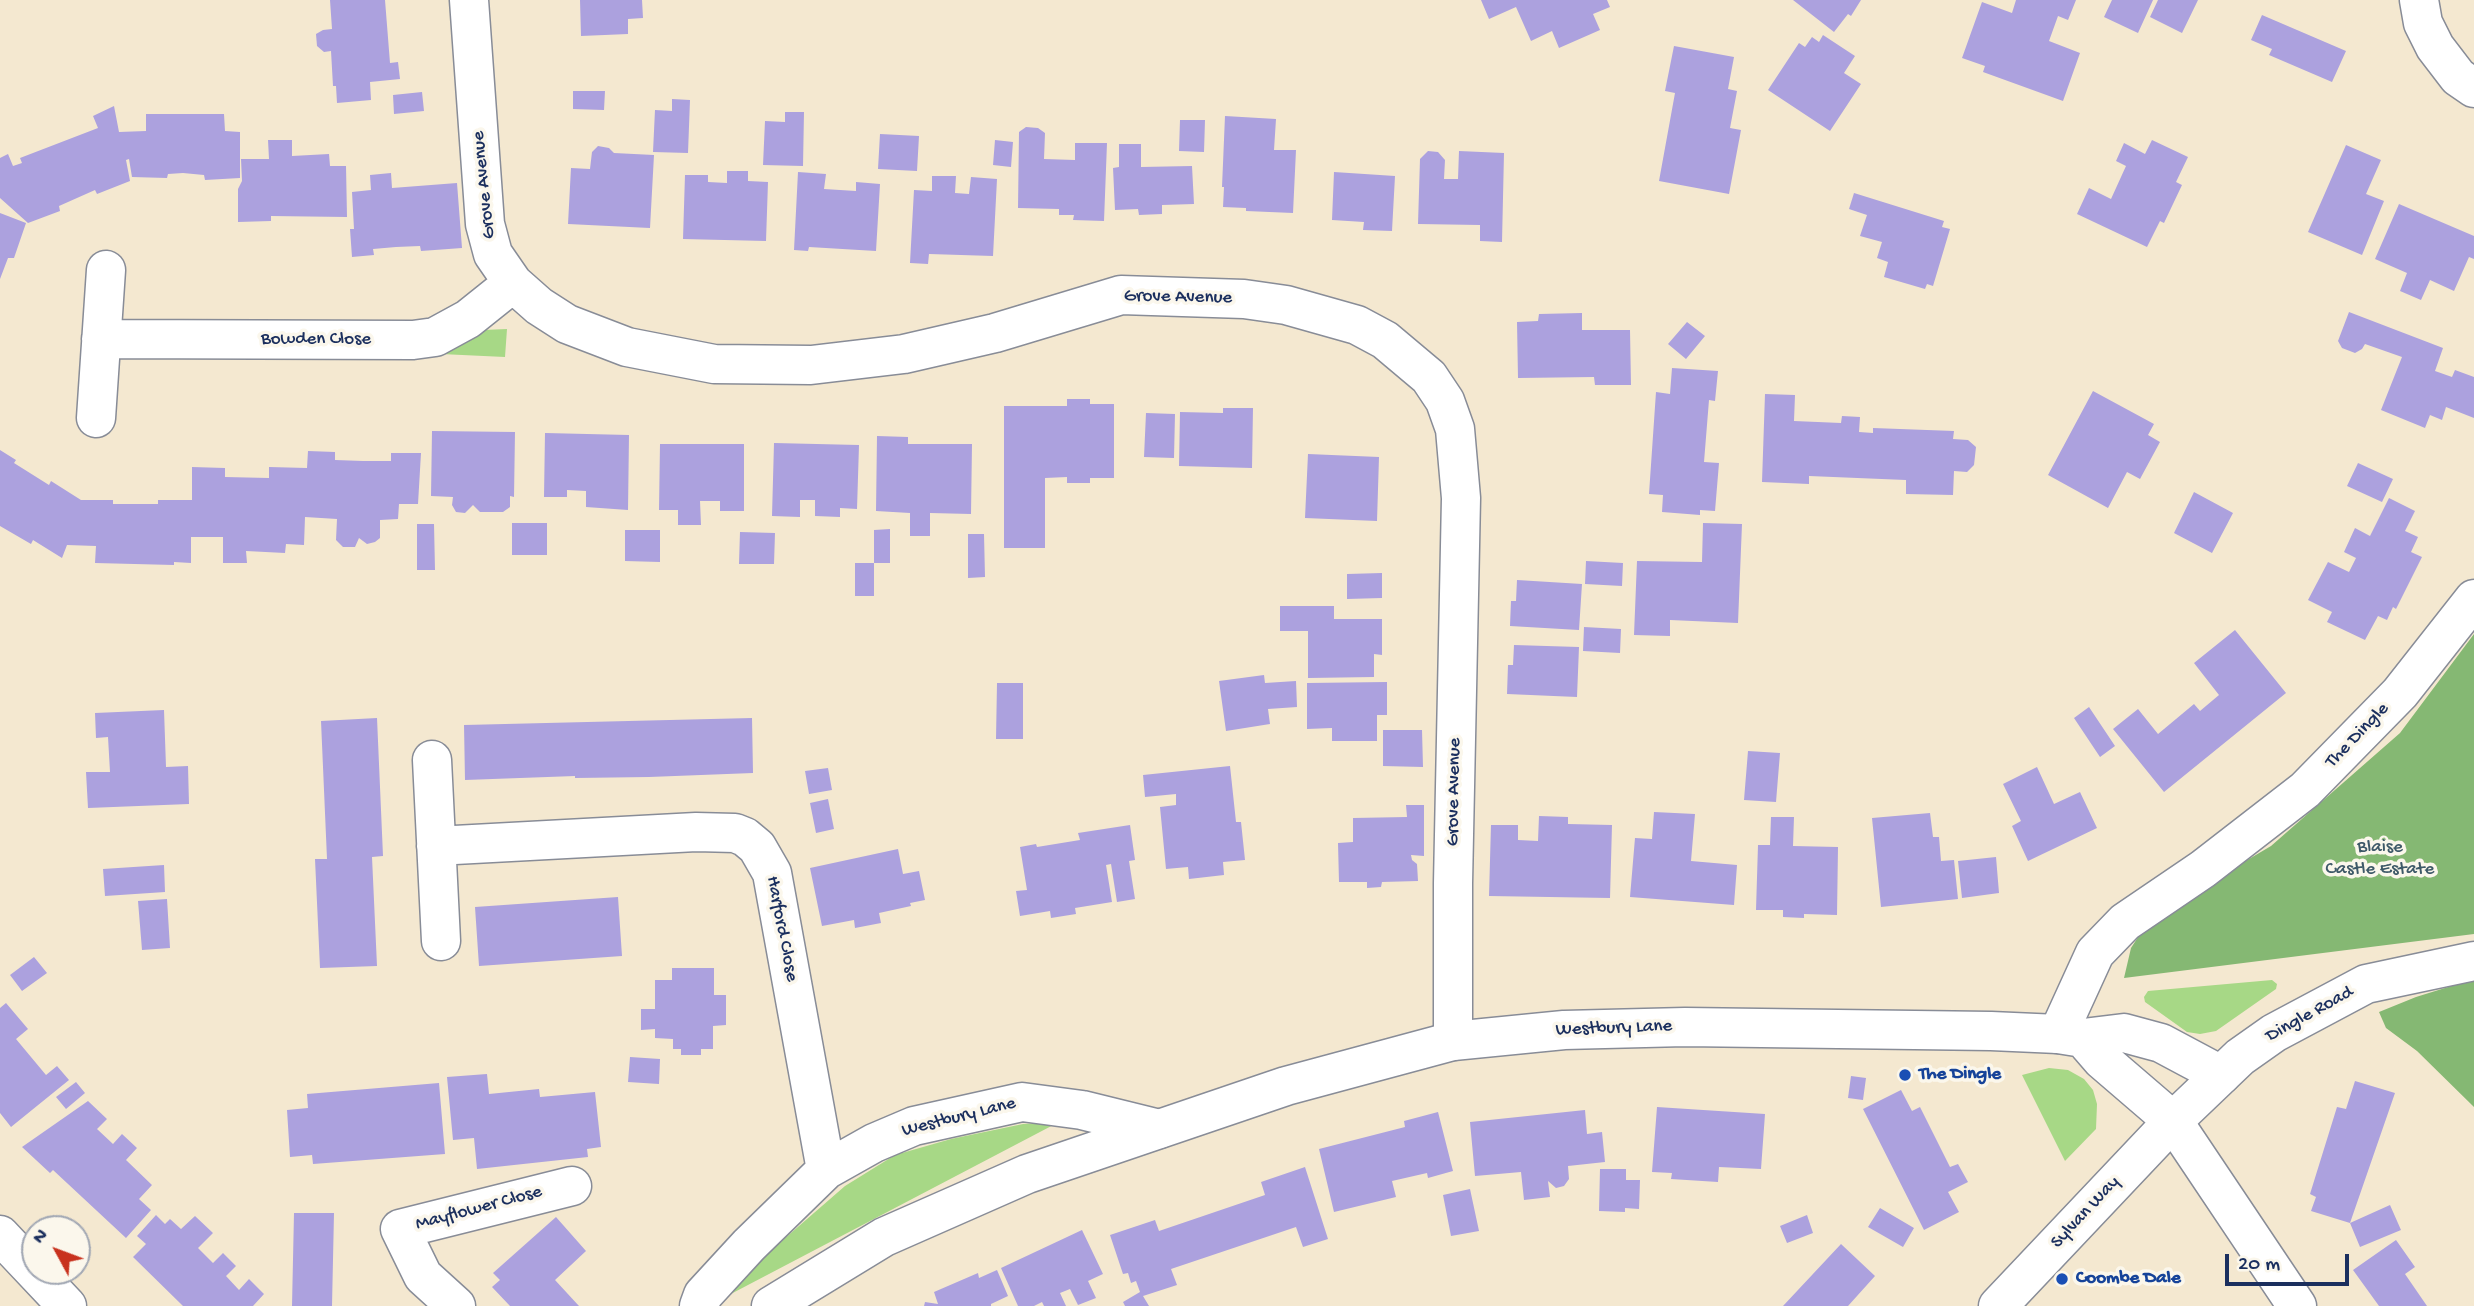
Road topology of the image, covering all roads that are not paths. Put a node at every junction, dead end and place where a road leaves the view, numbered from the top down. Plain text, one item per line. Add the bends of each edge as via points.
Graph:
1 (469, 0) edge
2 (2419, 0) edge
3 (2474, 88) edge
4 (106, 270) dead end
5 (513, 283) junction
6 (101, 339) junction
7 (96, 418) dead end
8 (2474, 599) edge
9 (432, 760) dead end
10 (436, 846) junction
11 (441, 942) dead end
12 (2474, 961) edge
13 (2070, 1036) junction
14 (1453, 1041) junction
15 (2221, 1075) junction
16 (2173, 1121) junction
17 (1159, 1129) junction
18 (826, 1170) junction
19 (572, 1186) dead end
20 (0, 1235) edge
21 (67, 1306) edge
22 (456, 1306) edge
23 (698, 1306) edge
24 (771, 1306) edge
25 (1998, 1306) edge
26 (2297, 1306) edge

1 - 5 street, Grove Avenue via 485,224 493,254
2 - 3 street via 2423,23 2435,47 2458,77
4 - 6 street
5 - 6 street, Bowden Close via 468,319 435,337 413,341
5 - 14 street, Grove Avenue via 567,324 627,347 714,364 811,365 904,354 995,333 1121,295 1286,305 1357,325 1408,358 1429,377 1445,401 1455,429 1461,498
6 - 7 street
8 - 13 street, The Dingle via 2400,693 2305,790 2125,922 2095,953
9 - 10 street
10 - 11 street
10 - 18 street, Harford Close via 696,832 735,833 751,842 772,873
12 - 15 street, Dingle Road via 2366,984 2274,1033
13 - 14 street, Westbury Lane via 1964,1030 1685,1027 1564,1030
13 - 15 street, Westbury Lane via 2124,1033 2153,1040
13 - 16 street
14 - 17 street, Westbury Lane via 1286,1086
15 - 16 street, Dingle Road
16 - 25 street, Sylvan Way
16 - 26 street
17 - 18 street, Westbury Lane via 1083,1110 1022,1102 914,1126
17 - 24 street, Westbury Lane via 1027,1174 884,1237
18 - 23 street, Westbury Lane via 749,1245
19 - 22 street, Mayflower Close via 400,1229 423,1276
20 - 21 street

